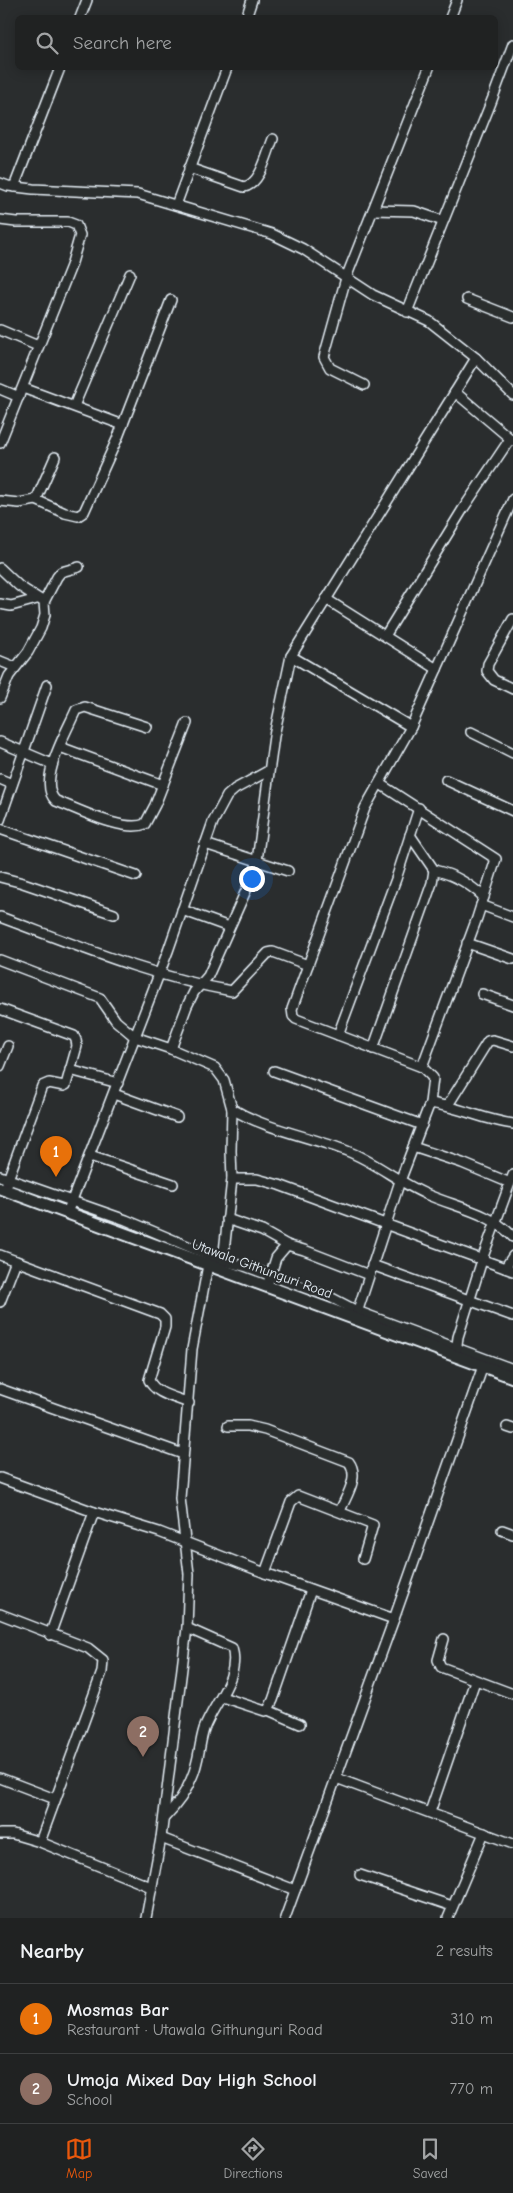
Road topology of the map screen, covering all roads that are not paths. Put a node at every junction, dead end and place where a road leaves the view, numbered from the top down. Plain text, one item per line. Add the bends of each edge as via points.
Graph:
1 (87, 0) edge
2 (252, 0) edge
3 (457, 0) edge
4 (81, 15) edge
5 (247, 15) edge
6 (451, 15) edge
7 (513, 44) edge
8 (59, 70) edge
9 (226, 70) edge
10 (428, 70) edge
11 (273, 139) dead end
12 (189, 168) junction
13 (0, 183) edge
14 (14, 187) junction
15 (176, 205) junction
16 (373, 210) junction
17 (0, 220) edge
18 (443, 221) junction
19 (130, 274) dead end
20 (346, 278) junction
21 (467, 299) dead end
22 (171, 300) dead end
23 (407, 312) junction
24 (513, 317) edge
25 (0, 330) edge
26 (38, 346) junction
27 (476, 358) junction
28 (364, 385) dead end
29 (0, 389) edge
30 (21, 392) junction
31 (455, 392) junction
32 (513, 395) edge
33 (74, 406) junction
34 (122, 425) junction
35 (512, 440) edge
36 (0, 443) edge
37 (55, 457) dead end
38 (513, 499) edge
39 (0, 500) edge
40 (36, 500) junction
41 (79, 567) dead end
42 (0, 568) edge
43 (326, 599) junction
44 (40, 600) junction
45 (0, 604) edge
46 (512, 625) edge
47 (385, 636) junction
48 (291, 656) junction
49 (0, 661) edge
50 (15, 666) junction
51 (437, 669) junction
52 (47, 685) dead end
53 (513, 689) edge
54 (0, 698) edge
55 (187, 723) dead end
56 (147, 727) dead end
57 (411, 727) junction
58 (471, 732) dead end
59 (0, 742) edge
60 (60, 747) junction
61 (23, 752) junction
62 (513, 753) edge
63 (52, 764) junction
64 (268, 771) junction
65 (0, 779) edge
66 (446, 780) dead end
67 (12, 784) junction
68 (380, 784) junction
69 (163, 785) junction
70 (420, 808) junction
71 (513, 811) edge
72 (0, 820) edge
73 (0, 829) edge
74 (410, 835) junction
75 (205, 844) junction
76 (257, 862) junction
77 (434, 870) junction
78 (288, 871) dead end
79 (136, 876) dead end
80 (0, 877) edge
81 (482, 901) junction
82 (182, 910) junction
83 (114, 914) dead end
84 (0, 917) edge
85 (513, 917) edge
86 (229, 926) junction
87 (467, 943) junction
88 (513, 959) edge
89 (0, 960) edge
90 (308, 965) junction
91 (159, 973) junction
92 (199, 985) junction
93 (482, 994) dead end
94 (513, 1005) edge
95 (0, 1009) edge
96 (338, 1035) junction
97 (135, 1037) junction
98 (8, 1046) dead end
99 (513, 1046) edge
100 (171, 1049) junction
101 (373, 1049) junction
102 (0, 1066) edge
103 (422, 1067) junction
104 (70, 1070) junction
105 (274, 1071) dead end
106 (118, 1083) junction
107 (114, 1094) junction
108 (430, 1103) junction
109 (448, 1105) junction
110 (232, 1109) junction
111 (177, 1117) dead end
112 (513, 1124) edge
113 (422, 1125) junction
114 (413, 1147) junction
115 (90, 1156) junction
116 (511, 1179) edge
117 (232, 1180) junction
118 (400, 1181) junction
119 (3, 1183) edge
120 (172, 1184) dead end
121 (509, 1199) edge
122 (71, 1202) junction
123 (67, 1214) junction
124 (227, 1219) junction
125 (496, 1221) junction
126 (386, 1224) junction
127 (512, 1235) edge
128 (287, 1245) junction
129 (0, 1255) edge
130 (513, 1256) edge
131 (482, 1260) junction
132 (16, 1261) junction
133 (224, 1261) junction
134 (208, 1265) junction
135 (372, 1265) junction
136 (234, 1269) junction
137 (509, 1270) edge
138 (369, 1275) junction
139 (269, 1281) junction
140 (471, 1300) junction
141 (0, 1302) edge
142 (356, 1315) junction
143 (513, 1316) edge
144 (456, 1351) junction
145 (483, 1366) junction
146 (513, 1369) edge
147 (513, 1376) edge
148 (0, 1389) edge
149 (189, 1403) junction
150 (228, 1426) dead end
151 (183, 1454) junction
152 (0, 1478) edge
153 (340, 1511) junction
154 (94, 1512) junction
155 (502, 1530) dead end
156 (513, 1534) edge
157 (185, 1542) junction
158 (363, 1559) dead end
159 (265, 1573) junction
160 (311, 1590) junction
161 (0, 1614) edge
162 (394, 1618) junction
163 (188, 1628) junction
164 (50, 1635) junction
165 (444, 1639) dead end
166 (475, 1681) junction
167 (513, 1694) edge
168 (222, 1697) junction
169 (268, 1710) junction
170 (300, 1724) dead end
171 (0, 1778) edge
172 (336, 1778) junction
173 (55, 1799) junction
174 (430, 1812) junction
175 (164, 1818) junction
176 (484, 1833) junction
177 (0, 1834) edge
178 (161, 1838) junction
179 (40, 1842) junction
180 (513, 1844) edge
181 (360, 1875) dead end
182 (151, 1887) junction
183 (295, 1890) junction
184 (452, 1906) junction
185 (146, 1918) edge
186 (285, 1918) edge
187 (448, 1918) edge

1 - 4 street
2 - 5 street
3 - 6 street
7 - 18 street
8 - 14 street
9 - 12 street
10 - 16 street
11 - 12 street via 259,175 248,187
12 - 15 street
13 - 14 street
14 - 15 street via 129,193
15 - 20 street via 272,234 304,249
16 - 18 street via 414,211
16 - 20 street
17 - 26 street via 68,222 79,230 71,266
18 - 23 street
19 - 33 street
20 - 23 street
20 - 28 street via 324,357 330,368
21 - 24 street
22 - 34 street
23 - 27 street via 429,321
25 - 26 street
26 - 30 street
27 - 31 street
27 - 32 street
29 - 30 street
30 - 33 street
30 - 36 street
31 - 35 street
31 - 43 street
33 - 34 street
34 - 40 street via 81,515 64,513
35 - 47 street via 442,542
37 - 40 street
38 - 51 street
39 - 40 street via 19,503
41 - 44 street via 61,572
42 - 44 street
43 - 47 street
43 - 48 street
44 - 45 street via 11,606
44 - 50 street via 44,615 41,628 28,652
46 - 53 street via 487,671 494,680
47 - 51 street
48 - 57 street
48 - 64 street
49 - 50 street
50 - 54 street
51 - 57 street
52 - 61 street
55 - 69 street
56 - 60 street via 85,707 76,710
57 - 68 street
58 - 62 street
59 - 61 street
60 - 63 street
60 - 69 street
61 - 63 street
61 - 67 street
63 - 69 street via 48,789 56,801 130,827 145,824
64 - 75 street via 227,796
64 - 76 street
65 - 67 street
66 - 71 street
67 - 72 street
68 - 70 street
68 - 90 street via 353,840
70 - 74 street
70 - 81 street via 496,859
73 - 79 street
74 - 77 street
74 - 96 street
75 - 76 street
75 - 82 street
76 - 78 street
76 - 86 street via 251,883
77 - 81 street via 467,882
77 - 101 street
80 - 83 street
81 - 85 street
81 - 87 street
82 - 86 street
82 - 91 street
84 - 91 street
86 - 92 street via 208,976
87 - 88 street
87 - 103 street
89 - 97 street via 100,998 116,1021
90 - 92 street via 273,952 268,953 232,991
90 - 96 street via 292,1009 293,1016
91 - 92 street
91 - 97 street
92 - 100 street via 187,1006
93 - 94 street
95 - 104 street via 74,1036 77,1046
96 - 101 street
97 - 100 street
97 - 106 street
98 - 102 street
99 - 109 street via 493,1040 488,1042
100 - 110 street via 220,1072
101 - 103 street
103 - 108 street via 433,1078
104 - 106 street
104 - 119 street via 66,1085 49,1083 42,1086
105 - 113 street
106 - 107 street
107 - 111 street
107 - 115 street
108 - 109 street
108 - 113 street
109 - 112 street
110 - 117 street
110 - 118 street via 249,1119 361,1157
113 - 114 street
114 - 116 street
114 - 118 street
115 - 120 street
115 - 122 street
116 - 121 street
117 - 124 street
117 - 126 street via 257,1179 279,1184
118 - 125 street
118 - 126 street
119 - 122 street
119 - 123 street, Utawala Githunguri Road
121 - 125 street
122 - 123 street
122 - 133 street via 126,1220
123 - 134 street, Utawala Githunguri Road
124 - 128 street via 262,1231
124 - 133 street
125 - 127 street
125 - 131 street
126 - 131 street
126 - 135 street
128 - 138 street
128 - 139 street via 276,1258
129 - 132 street
130 - 137 street
131 - 137 street
131 - 140 street
132 - 141 street
132 - 149 street via 160,1314 165,1319 165,1326 149,1380 159,1391
133 - 136 street
134 - 136 street, Utawala Githunguri Road
134 - 149 street via 192,1349
135 - 138 street
135 - 140 street
136 - 139 street, Utawala Githunguri Road
138 - 142 street
139 - 142 street, Utawala Githunguri Road
140 - 143 street
140 - 144 street
142 - 144 street, Utawala Githunguri Road
144 - 145 street, Utawala Githunguri Road
144 - 146 street
145 - 147 street, Utawala Githunguri Road
145 - 162 street
148 - 151 street
149 - 151 street
150 - 153 street via 265,1430 349,1462 354,1476
151 - 157 street via 180,1498
152 - 154 street
153 - 158 street via 373,1525
153 - 159 street via 298,1496 294,1498
154 - 157 street
154 - 164 street
155 - 156 street
157 - 159 street
157 - 163 street via 189,1574
159 - 160 street
160 - 162 street
160 - 169 street
161 - 164 street
162 - 172 street
163 - 168 street via 232,1648 235,1659
163 - 175 street
164 - 173 street via 88,1648 103,1660 102,1672
165 - 166 street via 439,1664
166 - 167 street
166 - 174 street
168 - 169 street via 265,1712
168 - 175 street via 204,1729 193,1777 180,1800
169 - 170 street
171 - 173 street
172 - 174 street
172 - 183 street
173 - 179 street
174 - 176 street
175 - 178 street
176 - 180 street
176 - 184 street
177 - 179 street via 13,1834
178 - 182 street
178 - 183 street
179 - 182 street
181 - 184 street
182 - 185 street
183 - 186 street
184 - 187 street

